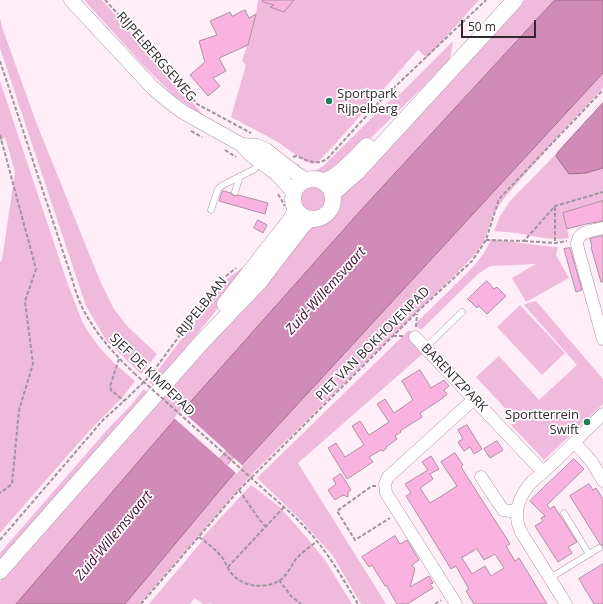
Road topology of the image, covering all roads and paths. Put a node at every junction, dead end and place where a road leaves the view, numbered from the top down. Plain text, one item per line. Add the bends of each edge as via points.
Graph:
1 (105, 0) edge
2 (486, 0) edge
3 (515, 0) edge
4 (74, 1) edge
5 (0, 61) edge
6 (603, 90) edge
7 (251, 133) dead end
8 (0, 134) edge
9 (242, 145) junction
10 (259, 162) junction
11 (287, 163) junction
12 (240, 176) junction
13 (306, 180) junction
14 (328, 188) junction
15 (235, 192) dead end
16 (294, 192) junction
17 (603, 192) edge
18 (555, 206) junction
19 (211, 210) dead end
20 (296, 213) junction
21 (603, 228) edge
22 (486, 240) junction
23 (577, 240) junction
24 (524, 241) junction
25 (556, 243) junction
26 (237, 267) dead end
27 (462, 312) dead end
28 (415, 337) dead end
29 (603, 340) edge
30 (425, 348) junction
31 (119, 359) junction
32 (474, 399) junction
33 (124, 401) junction
34 (603, 414) edge
35 (574, 442) junction
36 (543, 472) junction
37 (481, 477) dead end
38 (603, 480) edge
39 (385, 484) junction
40 (239, 490) junction
41 (0, 493) edge
42 (284, 507) junction
43 (517, 512) junction
44 (398, 513) junction
45 (564, 513) dead end
46 (266, 527) junction
47 (199, 537) junction
48 (0, 540) edge
49 (317, 541) junction
50 (599, 548) dead end
51 (589, 554) junction
52 (228, 567) junction
53 (0, 571) edge
54 (550, 578) junction
55 (279, 580) junction
56 (141, 604) edge
57 (301, 604) edge
58 (358, 604) edge
59 (456, 604) edge
60 (566, 604) edge

1 - 7 path, RIJPELBERGSEWEG via 169,69 197,104
2 - 11 path via 379,102 327,159 315,163 296,156
3 - 14 main road via 357,172
4 - 9 street, RIJPELBERGSEWEG via 152,87 167,100 183,112
5 - 31 path, SJEF DE KIMPEPAD via 81,305 97,332
6 - 22 path, PIET VAN BOKHOVENPAD via 499,198
8 - 41 path via 36,268 24,301 33,364 19,410 12,484
9 - 10 street, RIJPELBERGSEWEG
9 - 11 street, RIJPELBERGSEWEG via 257,146
10 - 11 street, RIJPELBERGSEWEG
10 - 12 lane via 254,169
11 - 13 street, RIJPELBERGSEWEG
11 - 16 street, RIJPELBERGSEWEG
11 - 20 path via 272,184 284,204
12 - 15 lane
12 - 19 lane via 218,189
13 - 14 main road via 317,179
13 - 16 main road
14 - 20 main road via 333,199 326,215 315,219
16 - 20 main road via 293,204
17 - 18 path
18 - 24 path
18 - 25 path
20 - 53 main road, RIJPELBAAN via 303,225 260,281 201,343
21 - 23 street via 586,232
22 - 24 path
22 - 40 path, PIET VAN BOKHOVENPAD via 472,261 417,312
23 - 25 path
23 - 29 street
24 - 25 path
26 - 33 path, RIJPELBAAN via 220,281 149,377
27 - 30 lane
28 - 30 street, BARENTZPARK
30 - 32 street, BARENTZPARK
31 - 33 path via 110,386
31 - 42 path, SJEF DE KIMPEPAD, bridge
32 - 36 street, BARENTZPARK
32 - 39 street via 388,477
33 - 48 path, RIJPELBAAN via 103,420
34 - 35 street
35 - 36 street
35 - 38 street via 592,462
36 - 43 street via 526,487
37 - 43 street via 503,510
39 - 44 street via 386,493
39 - 44 path via 372,486 337,511 355,540
40 - 46 path
40 - 47 path, PIET VAN BOKHOVENPAD
42 - 46 path
42 - 49 path, SJEF DE KIMPEPAD
43 - 54 street via 521,532
44 - 59 street
45 - 51 lane
46 - 52 path
47 - 52 path via 215,550
47 - 56 path, PIET VAN BOKHOVENPAD
49 - 55 path via 297,558
49 - 58 path, SJEF DE KIMPEPAD
50 - 51 lane
51 - 54 lane
52 - 55 path via 243,583 255,586
54 - 60 street
55 - 57 path

